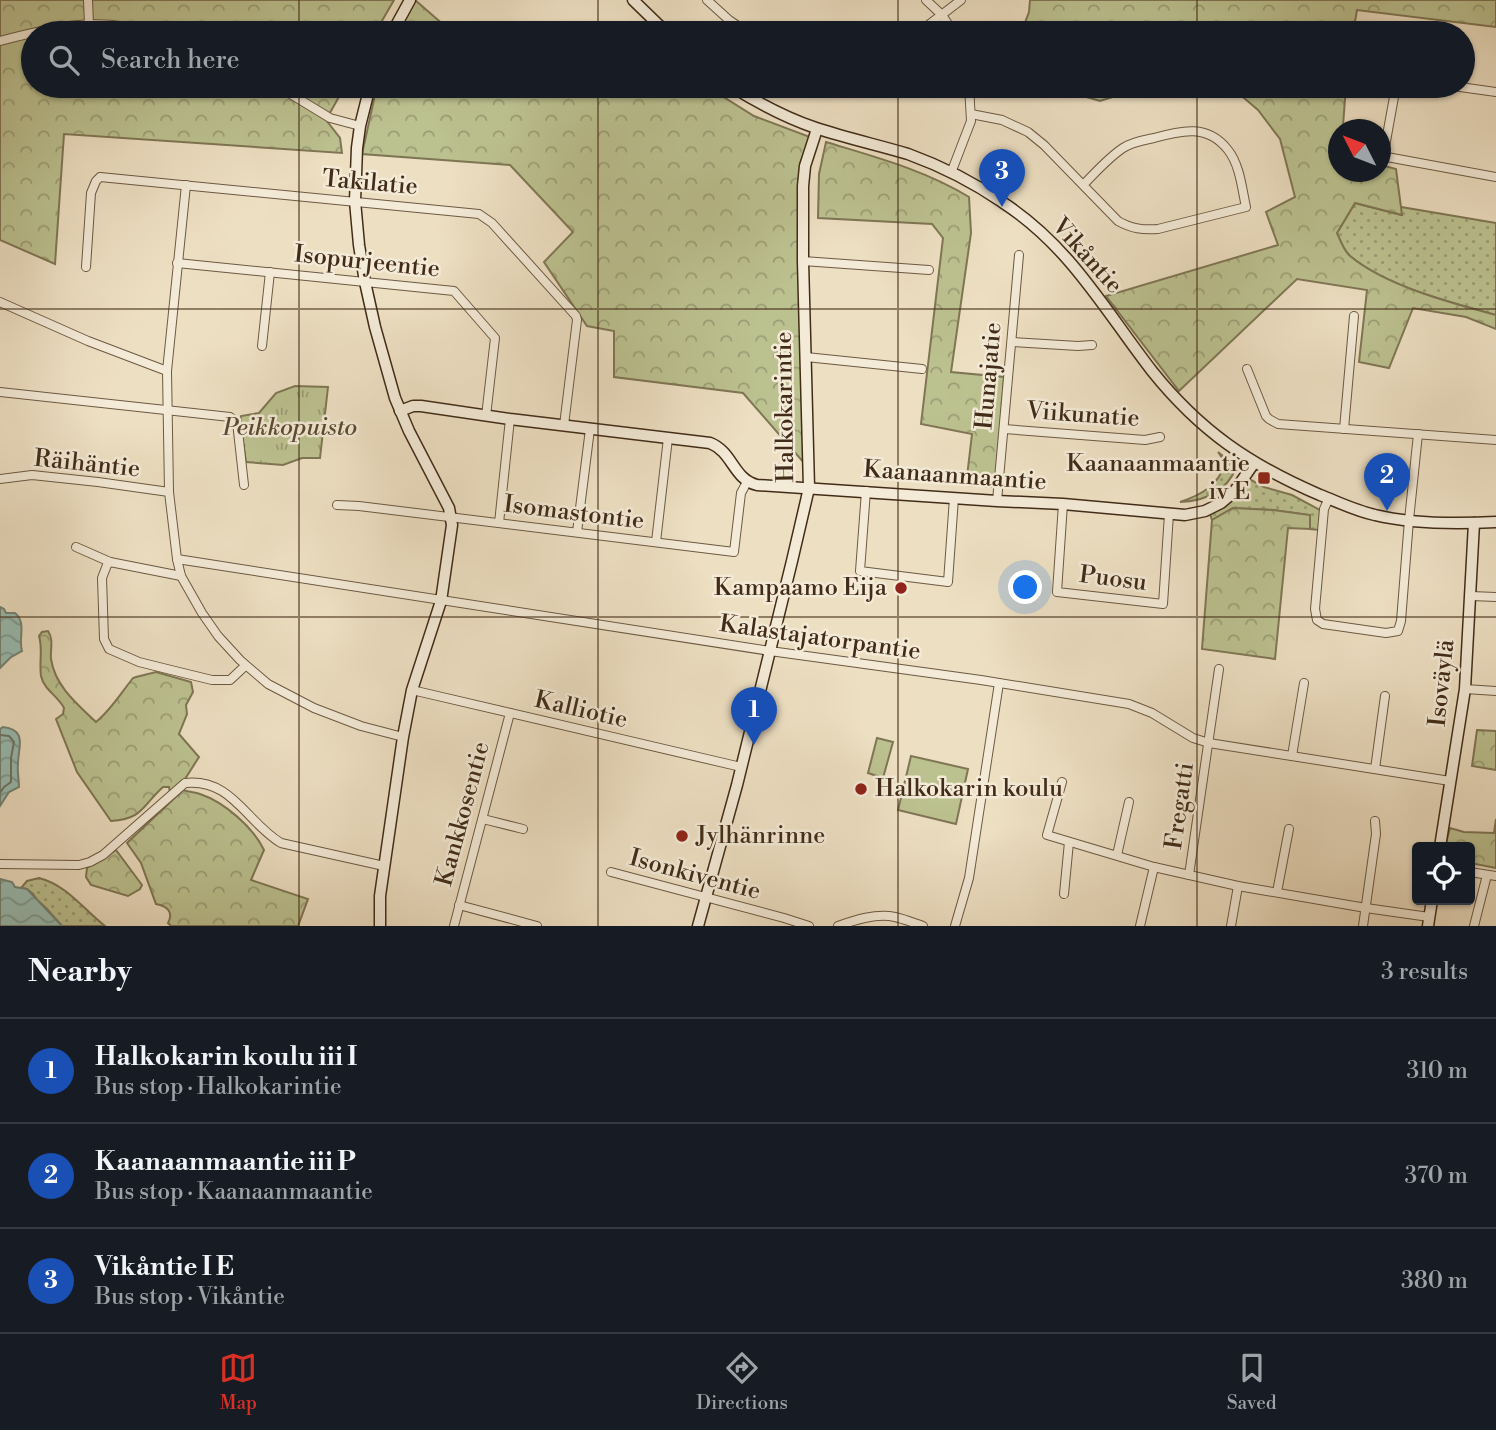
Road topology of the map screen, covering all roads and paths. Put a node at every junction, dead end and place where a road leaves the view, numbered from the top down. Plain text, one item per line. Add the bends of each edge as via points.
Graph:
1 (88, 0) edge
2 (410, 0) edge
3 (633, 0) edge
4 (708, 0) edge
5 (926, 0) edge
6 (961, 0) edge
7 (942, 15) junction
8 (89, 21) edge
9 (399, 21) edge
10 (655, 21) edge
11 (730, 21) edge
12 (934, 21) edge
13 (946, 21) edge
14 (21, 36) edge
15 (0, 41) edge
16 (1475, 89) edge
17 (1496, 92) edge
18 (297, 98) edge
19 (367, 98) edge
20 (752, 98) edge
21 (970, 98) edge
22 (1394, 98) edge
23 (971, 114) junction
24 (360, 126) junction
25 (817, 129) junction
26 (951, 173) junction
27 (1496, 177) edge
28 (1083, 184) junction
29 (186, 185) junction
30 (355, 201) junction
31 (1019, 255) dead end
32 (803, 261) junction
33 (177, 263) junction
34 (86, 268) dead end
35 (929, 270) dead end
36 (270, 272) junction
37 (365, 282) junction
38 (0, 302) edge
39 (1354, 316) dead end
40 (1012, 342) junction
41 (1092, 345) dead end
42 (262, 346) dead end
43 (806, 357) junction
44 (922, 369) dead end
45 (1247, 369) dead end
46 (167, 371) junction
47 (0, 392) edge
48 (168, 410) junction
49 (400, 411) junction
50 (486, 416) junction
51 (510, 419) junction
52 (564, 425) junction
53 (590, 429) junction
54 (1004, 429) junction
55 (1344, 429) junction
56 (1418, 434) junction
57 (1160, 437) dead end
58 (668, 438) junction
59 (1496, 440) edge
60 (1254, 463) junction
61 (0, 479) edge
62 (747, 482) junction
63 (244, 485) dead end
64 (809, 488) junction
65 (866, 491) junction
66 (169, 492) junction
67 (954, 498) junction
68 (1329, 498) junction
69 (997, 501) junction
70 (1063, 504) junction
71 (337, 505) dead end
72 (1169, 514) junction
73 (451, 518) junction
74 (1409, 520) junction
75 (1496, 522) edge
76 (499, 523) junction
77 (1474, 523) junction
78 (577, 532) junction
79 (656, 542) junction
80 (76, 547) dead end
81 (177, 559) junction
82 (110, 562) junction
83 (181, 576) junction
84 (1471, 596) junction
85 (1496, 597) edge
86 (441, 601) junction
87 (770, 651) junction
88 (245, 666) junction
89 (1219, 669) dead end
90 (999, 683) junction
91 (1304, 683) dead end
92 (1465, 689) junction
93 (412, 690) junction
94 (1496, 691) edge
95 (1385, 696) dead end
96 (510, 713) junction
97 (403, 737) junction
98 (1209, 743) junction
99 (1292, 756) junction
100 (741, 767) junction
101 (1375, 769) junction
102 (1450, 781) junction
103 (1062, 782) dead end
104 (1129, 802) dead end
105 (483, 819) junction
106 (1375, 821) dead end
107 (523, 829) dead end
108 (1289, 829) dead end
109 (1069, 842) junction
110 (1441, 842) edge
111 (1117, 855) junction
112 (0, 864) edge
113 (384, 866) junction
114 (1154, 867) junction
115 (611, 872) dead end
116 (1189, 875) junction
117 (1491, 876) edge
118 (1238, 886) junction
119 (1277, 892) junction
120 (1064, 894) dead end
121 (706, 898) junction
122 (459, 905) junction
123 (1366, 908) junction
124 (1429, 921) edge
125 (380, 926) edge
126 (454, 926) edge
127 (537, 926) edge
128 (698, 926) edge
129 (809, 926) edge
130 (838, 926) edge
131 (923, 926) edge
132 (955, 926) edge
133 (1140, 926) edge
134 (1231, 926) edge
135 (1363, 926) edge
136 (1474, 926) edge

1 - 8 street
2 - 9 street
3 - 10 street
4 - 11 street
5 - 7 street
6 - 7 street
7 - 12 street
7 - 13 street
14 - 15 street
16 - 17 street
18 - 24 street via 330,118
19 - 24 street
20 - 25 street, Vikåntie
21 - 23 street
22 - 27 street via 1384,152 1387,157
23 - 26 street
23 - 28 street via 1002,120 1028,132
24 - 30 street
25 - 26 street, Vikåntie via 908,155
25 - 32 street, Halkokarintie via 804,175
26 - 60 street, Vikåntie via 1004,203 1059,249 1177,400
28 - 28 street via 1118,220 1144,230 1246,207 1229,151 1215,138 1196,131 1128,145
29 - 30 street, Takilatie
29 - 33 street
29 - 34 street, Takilatie via 100,177 91,193
30 - 37 street
30 - 52 street, Takilatie via 473,212 492,223 577,320
31 - 40 street, Hunajatie
32 - 35 street
32 - 43 street, Halkokarintie
33 - 36 street, Isopurjeentie
33 - 46 street
36 - 37 street, Isopurjeentie
36 - 42 street
37 - 49 street
37 - 50 street, Isopurjeentie via 457,293 495,338
38 - 46 street
39 - 55 street
40 - 41 street
40 - 54 street, Hunajatie
43 - 44 street
43 - 64 street, Halkokarintie
45 - 55 street via 1263,409 1274,423
46 - 48 street
47 - 48 street
48 - 63 street via 222,415 237,422
48 - 66 street
49 - 50 street via 413,406
49 - 73 street
50 - 51 street
51 - 52 street
51 - 76 street
52 - 53 street
53 - 58 street
53 - 78 street
54 - 57 street, Viikunatie via 1145,440
54 - 69 street, Hunajatie
55 - 56 street
56 - 59 street
56 - 74 street
58 - 62 street via 717,446
58 - 79 street
60 - 68 street
60 - 72 street, Kaanaanmaantie via 1221,503 1198,513
61 - 66 street, Räihäntie via 32,475
62 - 64 street, Kaanaanmaantie
62 - 79 street, Isomastontie via 741,493 734,552
64 - 65 street, Kaanaanmaantie
64 - 87 street, Halkokarintie
65 - 67 street, Kaanaanmaantie
65 - 67 street via 860,570 948,582
66 - 81 street
67 - 69 street, Kaanaanmaantie
68 - 74 street via 1368,513
68 - 74 street via 1324,509 1315,609 1323,624 1398,631
69 - 70 street, Kaanaanmaantie
70 - 72 street, Kaanaanmaantie
70 - 72 street, Puosu via 1057,592 1163,604
71 - 73 street, Isomastontie
73 - 76 street, Isomastontie
73 - 86 street
74 - 77 street
75 - 77 street
76 - 78 street, Isomastontie
77 - 84 street, Isoväylä
78 - 79 street, Isomastontie
80 - 82 street
81 - 83 street
81 - 86 street, Kalastajatorpantie
82 - 83 street
82 - 88 street via 102,578 104,639 109,649 139,662 212,680 230,680
83 - 88 street via 218,636
84 - 85 street
84 - 92 street, Isoväylä
86 - 87 street, Kalastajatorpantie
86 - 93 street
87 - 90 street, Kalastajatorpantie
87 - 100 street, Halkokarintie
88 - 97 street via 314,708
89 - 98 street, Fregatti
90 - 98 street, Kalastajatorpantie via 1143,708
90 - 132 street via 969,878
91 - 99 street
92 - 94 street
92 - 102 street, Isoväylä
93 - 96 street, Kalliotie
93 - 97 street
95 - 101 street
96 - 100 street, Kalliotie
96 - 105 street, Kankkosentie
97 - 113 street
98 - 99 street, Kalastajatorpantie
98 - 116 street, Fregatti
99 - 101 street, Kalastajatorpantie
100 - 121 street, Halkokarintie
101 - 102 street, Kalastajatorpantie
102 - 110 street, Isoväylä
103 - 109 street, Fregatti via 1046,835
104 - 111 street
105 - 107 street
105 - 122 street, Kankkosentie
106 - 123 street
108 - 119 street
109 - 111 street, Fregatti
109 - 120 street
111 - 114 street, Fregatti
112 - 113 street via 90,862 185,783 198,781 217,786 281,843
113 - 125 street
114 - 116 street, Fregatti
114 - 133 street, Fregatti
115 - 121 street, Isonkiventie
116 - 118 street, Fregatti
117 - 136 street
118 - 119 street, Fregatti
118 - 134 street
119 - 123 street, Fregatti
121 - 128 street, Halkokarintie
121 - 129 street, Isonkiventie
122 - 126 street, Kankkosentie
122 - 127 street
123 - 124 street, Fregatti
123 - 135 street
130 - 131 street via 885,916

